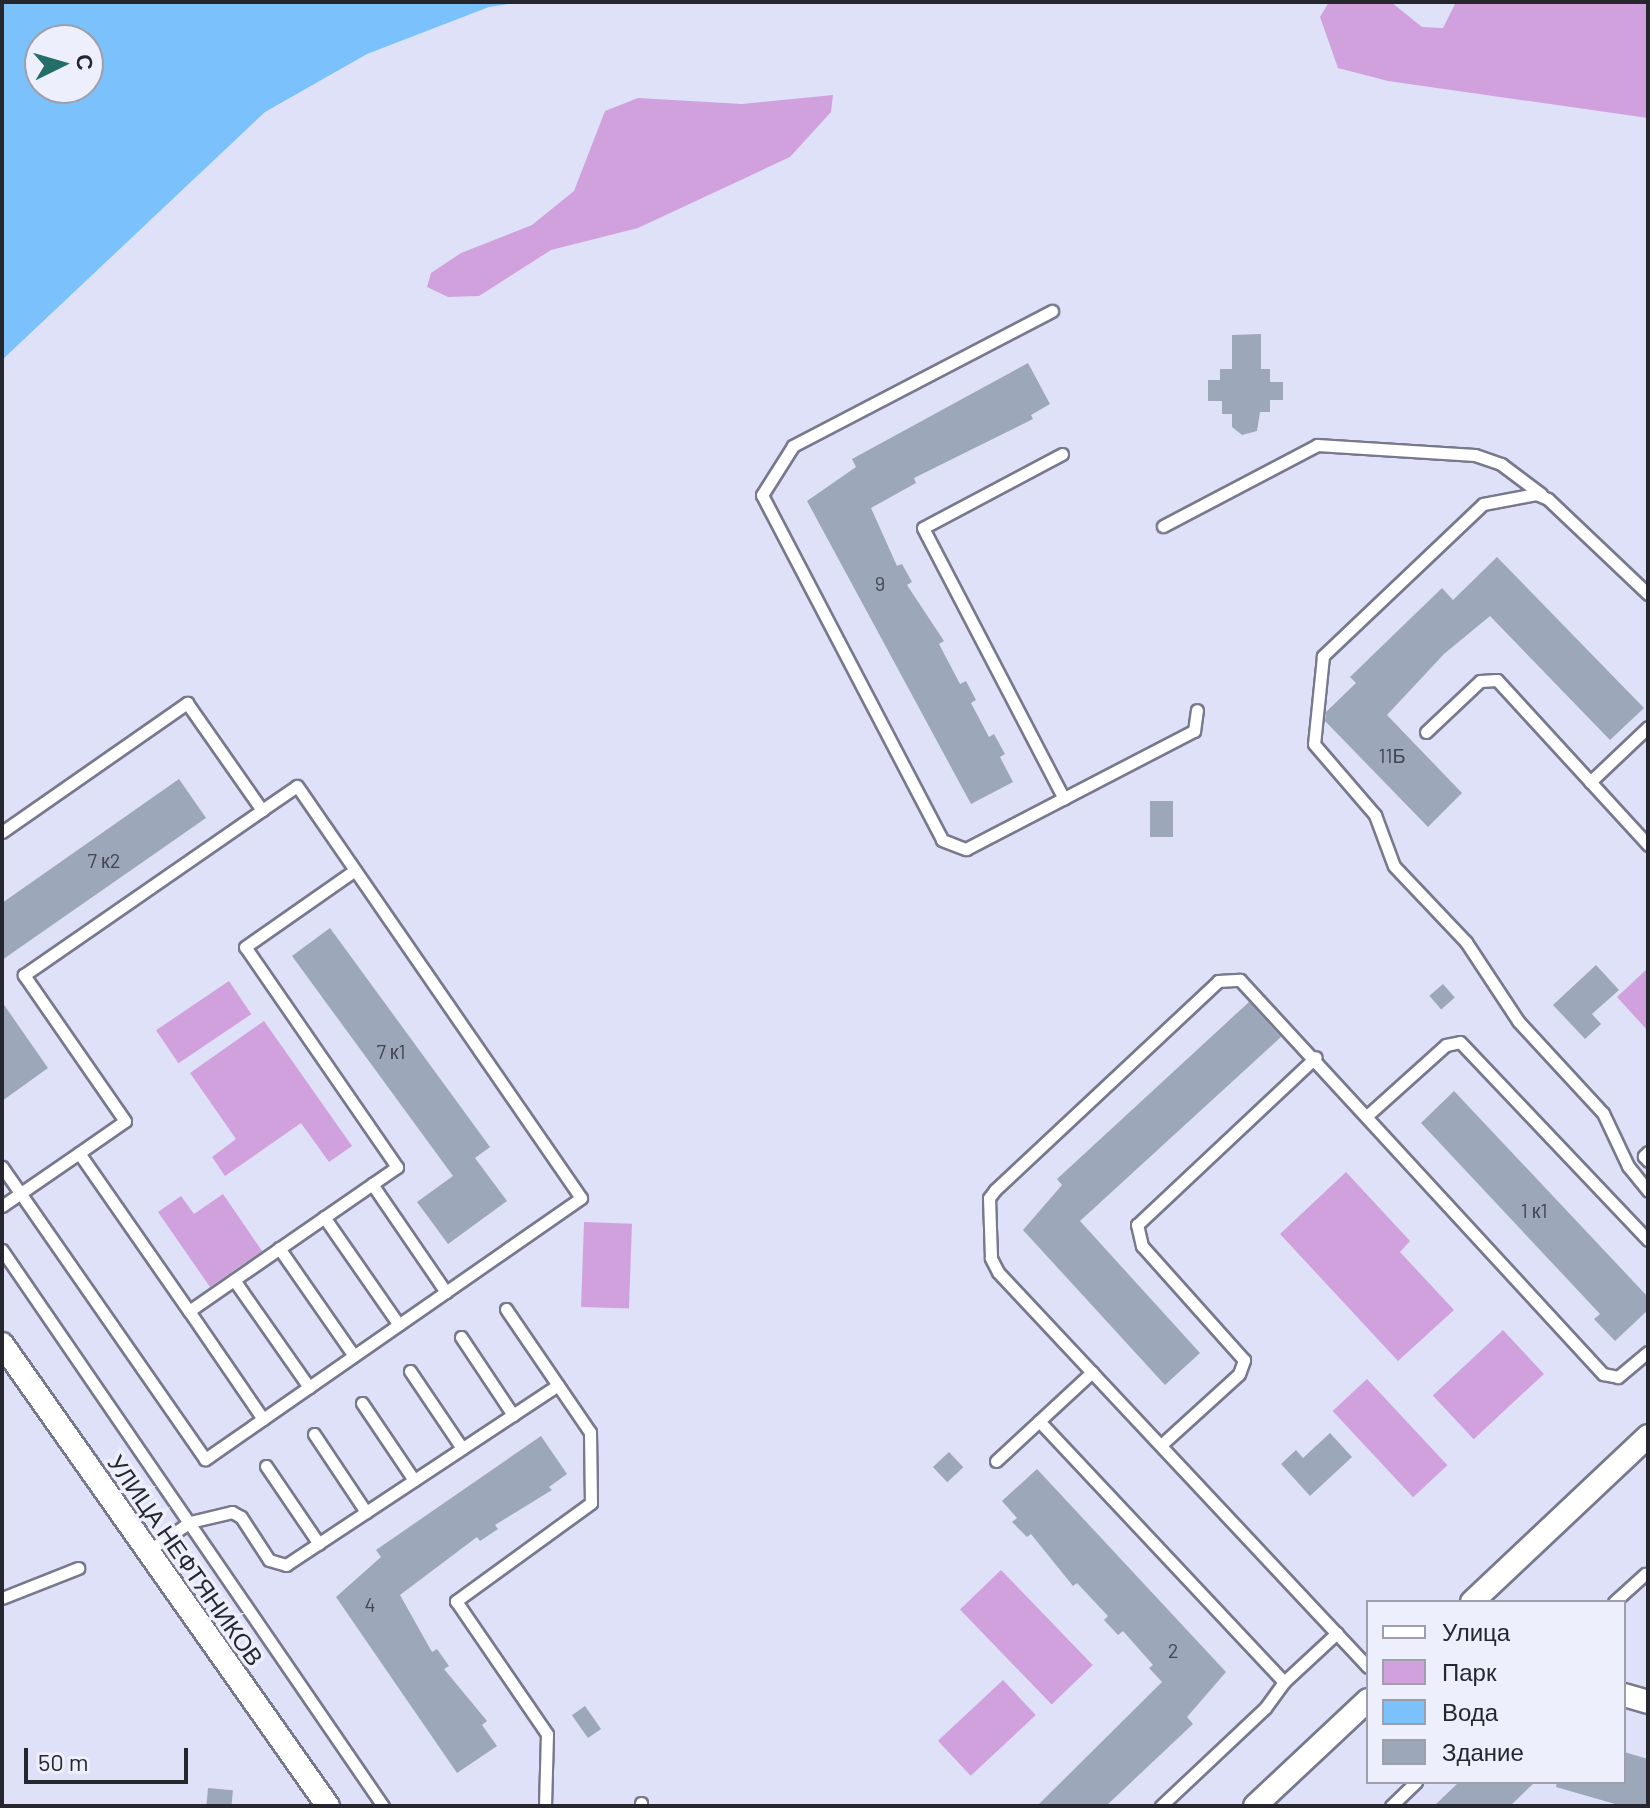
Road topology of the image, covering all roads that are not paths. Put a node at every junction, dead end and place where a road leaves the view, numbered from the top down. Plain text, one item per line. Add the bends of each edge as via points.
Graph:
1 (1052, 311) dead end
2 (1062, 454) dead end
3 (1548, 499) junction
4 (1163, 526) dead end
5 (1648, 594) edge
6 (1197, 710) dead end
7 (1648, 727) edge
8 (1426, 732) dead end
9 (1590, 782) junction
10 (1064, 799) junction
11 (262, 810) junction
12 (2, 832) edge
13 (1648, 845) edge
14 (355, 870) junction
15 (1316, 1057) junction
16 (1369, 1114) junction
17 (1648, 1152) edge
18 (79, 1153) junction
19 (1648, 1161) edge
20 (2, 1167) edge
21 (372, 1184) junction
22 (1648, 1191) edge
23 (20, 1193) junction
24 (2, 1206) edge
25 (324, 1217) junction
26 (1648, 1240) edge
27 (279, 1248) junction
28 (2, 1250) edge
29 (234, 1280) junction
30 (446, 1292) junction
31 (506, 1309) dead end
32 (189, 1311) junction
33 (399, 1325) junction
34 (461, 1337) dead end
35 (2, 1344) edge
36 (1648, 1352) edge
37 (354, 1356) junction
38 (410, 1371) dead end
39 (1092, 1372) junction
40 (558, 1385) junction
41 (309, 1387) junction
42 (362, 1403) dead end
43 (513, 1415) junction
44 (263, 1419) junction
45 (1039, 1421) junction
46 (314, 1434) dead end
47 (1648, 1436) edge
48 (1161, 1445) junction
49 (462, 1448) junction
50 (996, 1461) dead end
51 (266, 1466) dead end
52 (414, 1480) junction
53 (366, 1512) junction
54 (190, 1522) junction
55 (319, 1544) junction
56 (148, 1551) junction
57 (78, 1568) dead end
58 (1645, 1574) dead end
59 (2, 1598) edge
60 (1474, 1600) edge
61 (1616, 1600) edge
62 (1337, 1633) junction
63 (1366, 1665) edge
64 (1284, 1682) junction
65 (1626, 1696) edge
66 (1366, 1702) edge
67 (1648, 1702) edge
68 (1414, 1784) edge
69 (328, 1806) edge
70 (383, 1806) edge
71 (545, 1806) edge
72 (1161, 1806) edge
73 (1255, 1806) edge
74 (1391, 1806) edge

1 - 10 lane via 793,446 762,495 942,840 966,849
2 - 10 lane via 923,528
3 - 4 lane via 1501,464 1475,455 1317,445
3 - 5 lane
3 - 22 lane via 1536,494 1483,504 1323,656 1314,744 1375,815 1394,866 1466,942 1518,1021 1603,1113 1628,1166
6 - 10 lane via 1194,731
7 - 9 lane
8 - 9 lane via 1488,678 1497,680
9 - 13 lane
11 - 12 lane via 187,703
11 - 14 lane via 297,786
11 - 18 lane via 24,975 125,1121
14 - 21 lane via 245,947 397,1167
14 - 30 lane via 581,1198
15 - 16 lane
15 - 39 lane via 1252,987 1229,977 1218,981 991,1194 993,1264
15 - 48 lane via 1137,1225 1142,1246 1244,1360 1239,1374
16 - 26 lane via 1446,1045 1460,1042
16 - 36 lane via 1387,1144 1603,1374 1618,1377
17 - 19 lane
18 - 23 lane
18 - 32 lane
20 - 23 lane
21 - 25 lane
21 - 30 lane
23 - 24 lane
23 - 44 lane via 205,1459
25 - 27 lane
25 - 33 lane
27 - 29 lane
27 - 37 lane
28 - 54 lane
29 - 32 lane
29 - 41 lane
30 - 33 lane
31 - 40 lane
32 - 44 lane
33 - 37 lane
34 - 43 lane
35 - 56 street, УЛИЦА НЕФТЯНИКОВ
37 - 41 lane
38 - 49 lane
39 - 45 lane
39 - 48 lane
40 - 43 lane
40 - 71 lane via 590,1432 591,1503 456,1601 547,1734
41 - 44 lane
42 - 52 lane
43 - 49 lane
45 - 50 lane
45 - 64 lane
46 - 53 lane
47 - 60 street
48 - 62 lane
49 - 52 lane
51 - 55 lane
52 - 53 lane
53 - 55 lane
54 - 55 lane via 232,1512 277,1565 286,1565
54 - 56 lane
54 - 70 lane
56 - 69 street, УЛИЦА НЕФТЯНИКОВ
57 - 59 lane
58 - 61 lane
62 - 63 lane
62 - 64 lane
64 - 72 lane via 1265,1708
65 - 67 street
66 - 73 street
68 - 74 lane

